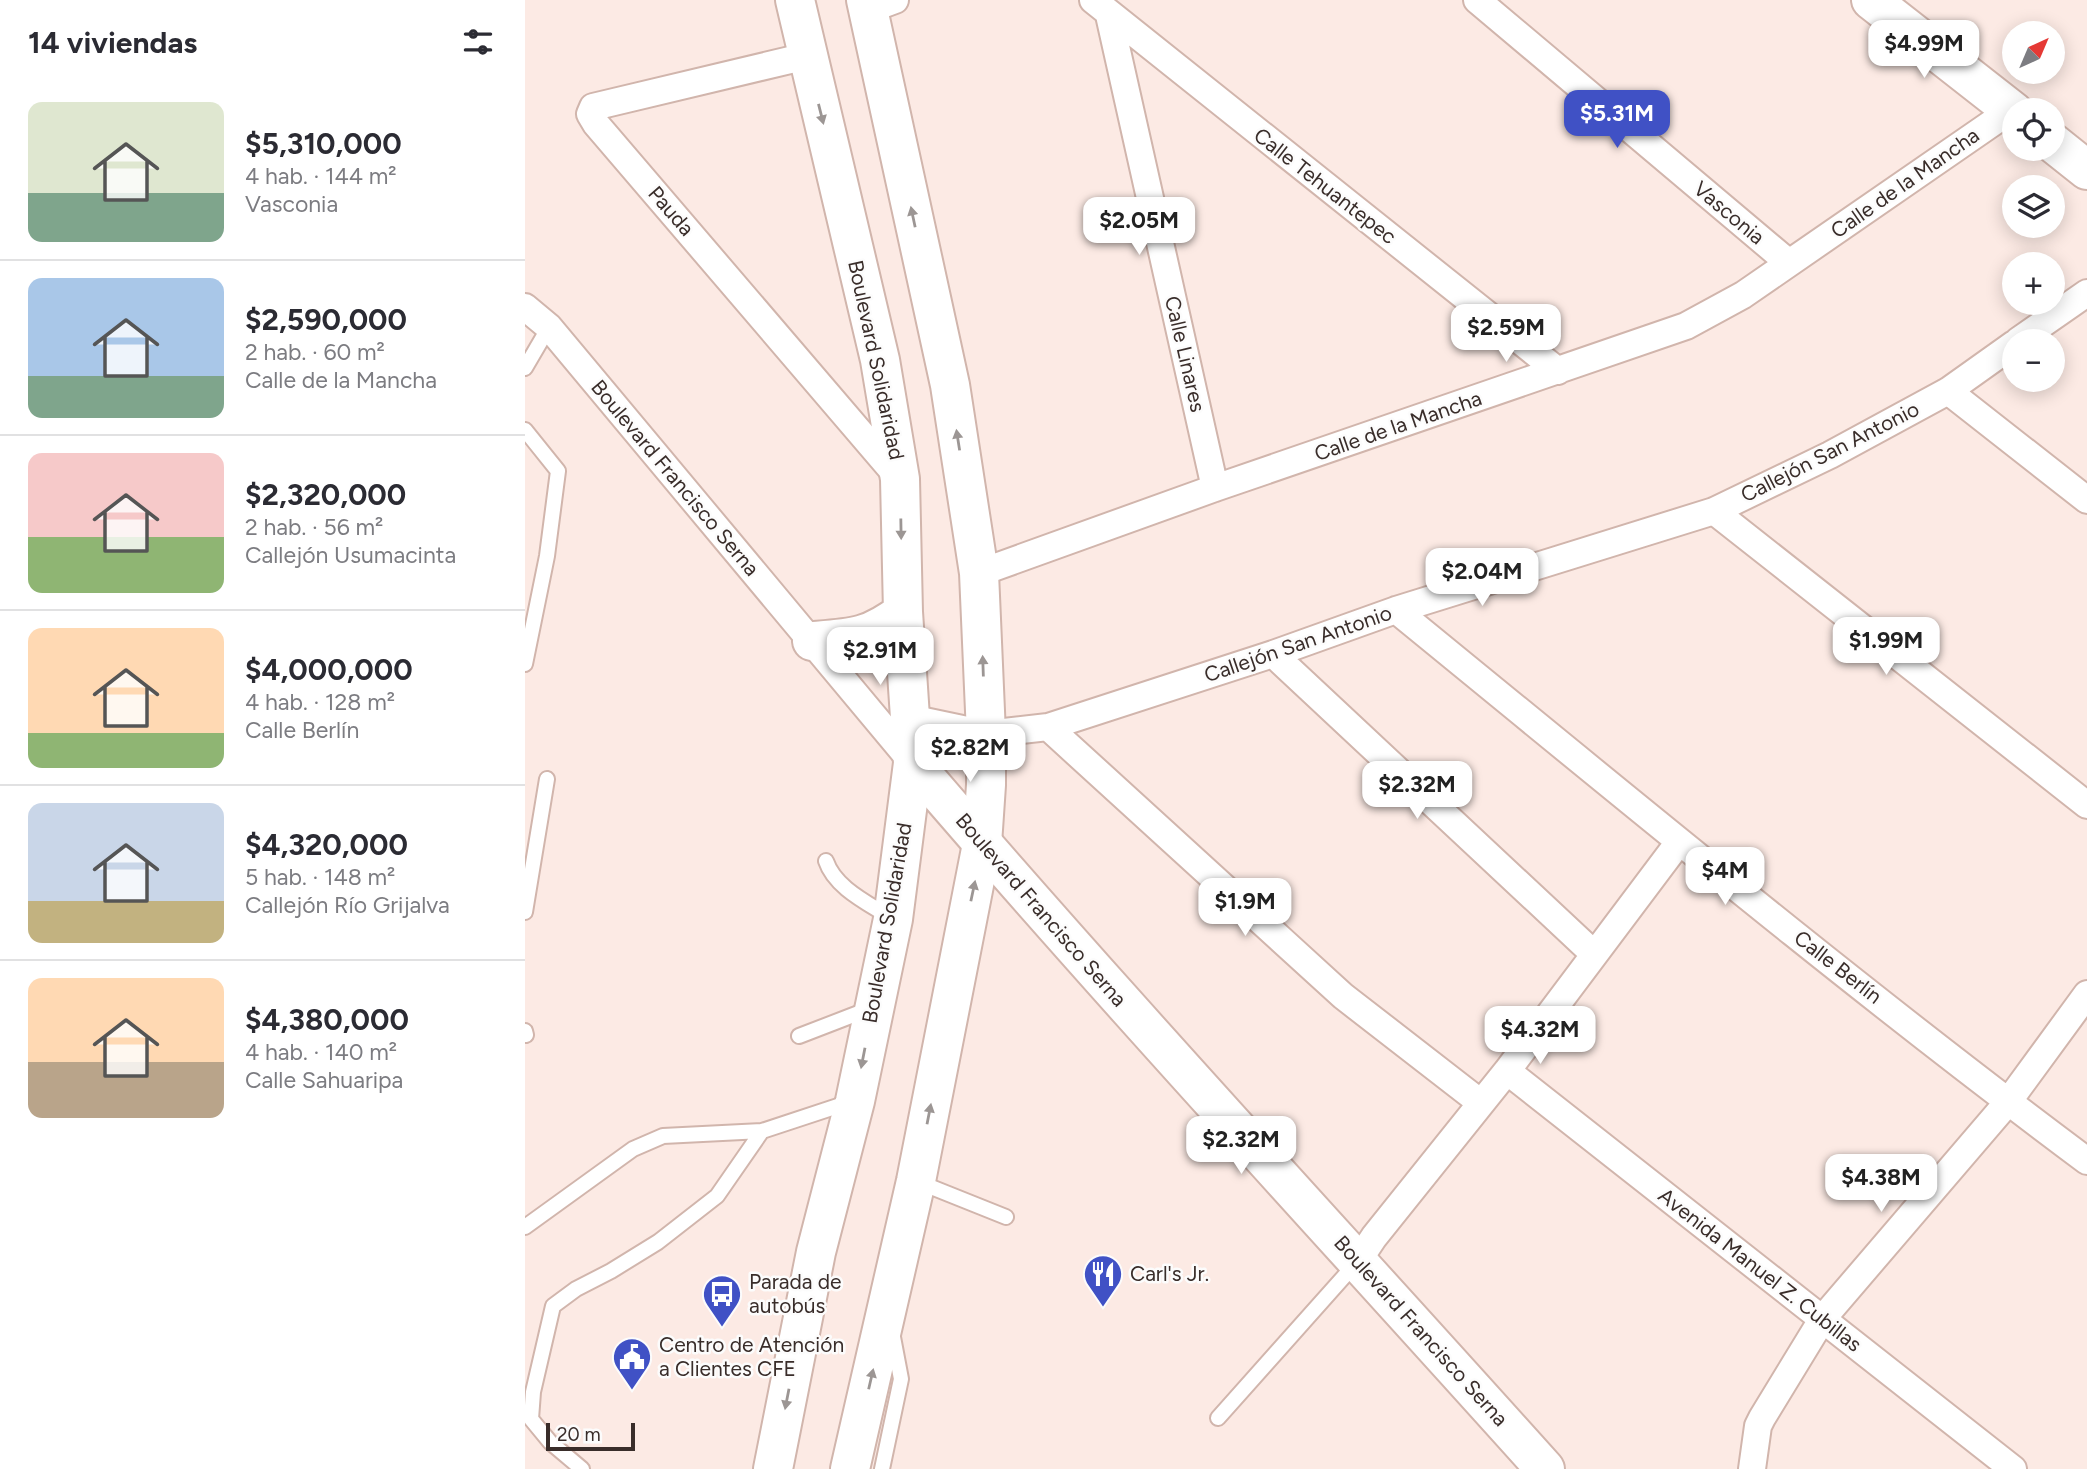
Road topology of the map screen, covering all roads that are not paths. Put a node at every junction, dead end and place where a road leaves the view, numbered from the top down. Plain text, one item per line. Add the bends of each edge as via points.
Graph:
1 (795, 0) edge
2 (1477, 0) edge
3 (1871, 0) edge
4 (876, 3) edge
5 (1101, 7) edge
6 (807, 56) junction
7 (2002, 102) edge
8 (2002, 118) edge
9 (2065, 153) edge
10 (2087, 170) edge
11 (1789, 263) junction
12 (2087, 293) edge
13 (525, 307) edge
14 (549, 327) junction
15 (2036, 329) edge
16 (2002, 353) edge
17 (525, 368) edge
18 (1558, 371) junction
19 (1948, 391) junction
20 (525, 430) edge
21 (900, 479) junction
22 (1215, 488) junction
23 (2087, 500) edge
24 (1714, 511) junction
25 (979, 573) junction
26 (1396, 610) junction
27 (903, 612) junction
28 (812, 641) junction
29 (1273, 654) junction
30 (525, 664) edge
31 (910, 718) junction
32 (1048, 727) junction
33 (986, 734) junction
34 (913, 763) junction
35 (547, 779) dead end
36 (2087, 805) edge
37 (1679, 842) junction
38 (982, 844) junction
39 (826, 860) dead end
40 (525, 912) edge
41 (893, 919) junction
42 (1594, 954) junction
43 (2087, 994) edge
44 (874, 1007) junction
45 (799, 1036) dead end
46 (1507, 1071) junction
47 (855, 1101) junction
48 (2008, 1102) junction
49 (1481, 1103) junction
50 (762, 1131) junction
51 (2087, 1161) edge
52 (916, 1181) junction
53 (1006, 1217) dead end
54 (525, 1227) edge
55 (1358, 1261) junction
56 (887, 1308) junction
57 (1823, 1318) junction
58 (1218, 1418) dead end
59 (582, 1469) edge
60 (773, 1469) edge
61 (850, 1469) edge
62 (882, 1469) edge
63 (1545, 1469) edge
64 (1752, 1469) edge
65 (2013, 1469) edge

1 - 6 main road, Boulevard Solidaridad
2 - 11 street, Vasconia
3 - 7 main road
25 -> 4 main road via 950,385
5 - 18 street, Calle Tehuantepec
5 - 22 street, Calle Linares
6 -> 21 main road, Boulevard Solidaridad via 880,360
6 - 21 street, Pauda via 593,107 590,114
8 - 11 street, Calle de la Mancha
9 - 10 main road
11 - 18 street, Calle de la Mancha via 1686,327
12 - 15 street, Callejón San Antonio
13 - 14 street, Boulevard Francisco Serna
14 - 17 lane
14 - 28 street, Boulevard Francisco Serna
16 - 19 street, Callejón San Antonio
18 - 22 street, Calle de la Mancha
19 - 23 street
19 - 24 street, Callejón San Antonio
20 - 30 lane via 558,471
21 -> 27 main road, Boulevard Solidaridad
22 - 25 street, Calle de la Mancha
24 - 26 street, Callejón San Antonio
24 - 36 street
33 -> 25 main road
26 - 29 street, Callejón San Antonio
26 - 37 street, Calle Berlín
27 - 28 main road via 866,635
27 - 31 main road, Boulevard Solidaridad
28 - 34 street, Boulevard Francisco Serna
29 - 32 street, Callejón San Antonio
29 - 42 street
31 - 33 street, Callejón San Antonio
31 - 34 main road, Boulevard Solidaridad
32 - 33 street, Callejón San Antonio
32 - 49 street via 1343,996
33 - 38 main road
34 - 38 main road, Boulevard Francisco Serna
34 - 41 main road, Boulevard Solidaridad
35 - 40 lane
37 - 42 street
37 - 48 street, Calle Berlín
52 -> 38 main road
38 - 55 main road, Boulevard Francisco Serna
39 - 41 lane via 839,883
41 - 44 main road, Boulevard Solidaridad
42 - 46 street
43 - 48 street
44 - 45 lane
44 -> 47 main road, Boulevard Solidaridad
46 - 49 street
46 - 57 street, Avenida Manuel Z. Cubillas
47 - 50 lane
47 -> 60 main road, Boulevard Solidaridad via 816,1252
48 - 51 street, Calle Berlín
48 - 57 street
49 - 55 street
50 - 54 lane via 663,1136 633,1149
50 - 59 lane via 717,1196 658,1242 553,1306 531,1419
52 - 53 lane
52 - 56 main road
55 - 58 lane
55 - 63 main road, Boulevard Francisco Serna
61 -> 56 main road
56 - 62 lane via 901,1379
57 - 64 street via 1758,1426
57 - 65 street, Avenida Manuel Z. Cubillas

